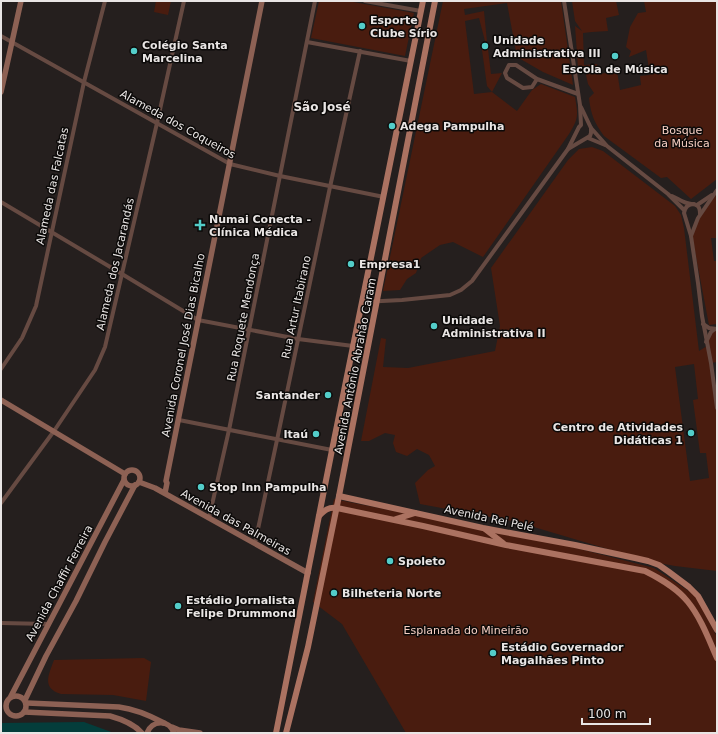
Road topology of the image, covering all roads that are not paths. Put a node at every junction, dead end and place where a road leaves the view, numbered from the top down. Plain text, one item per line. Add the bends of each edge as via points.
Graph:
1 (21, 1) edge
2 (105, 1) edge
3 (184, 1) edge
4 (262, 1) edge
5 (315, 1) edge
6 (365, 1) edge
7 (423, 1) edge
8 (435, 1) edge
9 (564, 1) edge
10 (373, 2) edge
11 (421, 11) junction
12 (1, 36) edge
13 (11, 42) junction
14 (307, 42) junction
15 (360, 51) junction
16 (411, 61) junction
17 (537, 79) junction
18 (84, 82) junction
19 (1, 92) edge
20 (578, 94) junction
21 (580, 105) junction
22 (157, 123) junction
23 (581, 125) junction
24 (590, 127) junction
25 (397, 130) junction
26 (577, 131) junction
27 (409, 132) junction
28 (587, 138) junction
29 (607, 146) junction
30 (568, 149) junction
31 (230, 164) junction
32 (280, 176) junction
33 (330, 187) junction
34 (717, 190) edge
35 (668, 194) junction
36 (384, 197) junction
37 (1, 202) edge
38 (696, 205) junction
39 (684, 210) junction
40 (700, 214) junction
41 (685, 215) junction
42 (698, 218) junction
43 (51, 231) junction
44 (691, 236) junction
45 (122, 274) junction
46 (362, 302) junction
47 (377, 302) junction
48 (198, 320) junction
49 (703, 326) junction
50 (716, 329) edge
51 (250, 330) junction
52 (298, 339) junction
53 (706, 342) junction
54 (353, 346) junction
55 (1, 369) edge
56 (1, 400) edge
57 (717, 408) edge
58 (179, 420) junction
59 (229, 430) junction
60 (54, 431) junction
61 (277, 440) junction
62 (332, 450) junction
63 (126, 475) junction
64 (140, 475) junction
65 (137, 484) junction
66 (154, 488) junction
67 (163, 492) junction
68 (340, 496) junction
69 (1, 503) edge
70 (337, 508) junction
71 (415, 513) junction
72 (319, 516) junction
73 (209, 518) junction
74 (395, 520) junction
75 (483, 528) junction
76 (255, 543) junction
77 (506, 545) junction
78 (575, 545) junction
79 (574, 558) junction
80 (308, 573) junction
81 (299, 622) junction
82 (1, 623) edge
83 (49, 624) junction
84 (313, 624) junction
85 (717, 630) edge
86 (294, 646) junction
87 (308, 648) junction
88 (717, 658) edge
89 (9, 698) junction
90 (26, 702) junction
91 (1, 703) edge
92 (24, 712) junction
93 (1, 713) edge
94 (8, 713) junction
95 (164, 723) junction
96 (170, 726) junction
97 (142, 733) edge
98 (147, 733) edge
99 (174, 733) edge
100 (200, 733) edge
101 (276, 733) edge
102 (286, 733) edge

1 - 13 street
2 - 18 street, Alameda das Falcatas
3 - 22 street, Alameda dos Jacarandás
4 - 31 street, Avenida Coronel José Dias Bicalho
5 - 14 street, Rua Roquete Mendonça
6 - 10 street
7 - 11 main road, Avenida Antônio Abrahão Caram
8 - 27 main road, Avenida Antônio Abrahão Caram
9 - 20 street
10 - 11 street
11 - 16 main road, Avenida Antônio Abrahão Caram
12 - 13 street, Alameda dos Coqueiros
13 - 18 street, Alameda dos Coqueiros
13 - 19 street
14 - 15 street
14 - 32 street, Rua Roquete Mendonça
15 - 16 street
15 - 33 street, Rua Artur Itabirano
16 - 25 main road, Avenida Antônio Abrahão Caram
17 - 17 street via 516,65 509,65 505,73 507,78 523,88 532,87
17 - 20 street
18 - 22 street, Alameda dos Coqueiros
18 - 43 street, Alameda das Falcatas
20 - 21 street
21 - 23 street
21 - 24 street
22 - 31 street, Alameda dos Coqueiros
22 - 45 street, Alameda dos Jacarandás
23 - 24 street
23 - 26 street
24 - 28 street via 591,133
24 - 29 street
25 - 27 main road
25 - 36 main road, Avenida Antônio Abrahão Caram
26 - 28 street via 580,137
26 - 30 street
27 - 47 main road, Avenida Antônio Abrahão Caram
28 - 29 street
28 - 30 street
29 - 35 street
30 - 47 street via 472,281 461,290 450,295
31 - 32 street, Alameda dos Coqueiros
31 - 48 street, Avenida Coronel José Dias Bicalho
32 - 33 street, Alameda dos Coqueiros
32 - 51 street, Rua Roquete Mendonça
33 - 36 street, Alameda dos Coqueiros
33 - 52 street, Rua Artur Itabirano
34 - 38 street
34 - 40 street
35 - 38 street
35 - 39 street
36 - 46 main road, Avenida Antônio Abrahão Caram
37 - 43 street
38 - 39 street via 689,204
38 - 40 street
39 - 41 street
40 - 42 street
41 - 42 street via 692,220
41 - 44 street
42 - 44 street
43 - 45 street
43 - 55 street, Alameda das Falcatas via 36,306 22,338
44 - 49 street
45 - 48 street
45 - 60 street, Alameda dos Jacarandás via 103,353 95,370
46 - 47 street
46 - 54 main road, Avenida Antônio Abrahão Caram
47 - 68 main road, Avenida Antônio Abrahão Caram
48 - 51 street
48 - 58 street, Avenida Coronel José Dias Bicalho
49 - 50 street
49 - 53 street
50 - 53 street via 711,332
51 - 52 street
51 - 59 street, Rua Roquete Mendonça
52 - 54 street
52 - 61 street, Rua Artur Itabirano
53 - 57 street
54 - 62 main road, Avenida Antônio Abrahão Caram
56 - 60 street
58 - 59 street
58 - 67 street, Avenida Coronel José Dias Bicalho
59 - 61 street
59 - 73 street, Rua Roquete Mendonça
60 - 63 street
60 - 69 street, Alameda dos Jacarandás
61 - 62 street
61 - 76 street, Rua Artur Itabirano
62 - 72 main road, Avenida Antônio Abrahão Caram
63 - 64 street via 134,470
63 - 65 street via 127,484
63 - 83 street, Avenida Chaffir Ferreira
64 - 65 street
64 - 66 street, Avenida das Palmeiras
65 - 66 street, Avenida das Palmeiras
65 - 90 street, Avenida Chaffir Ferreira via 46,656
66 - 67 street, Avenida das Palmeiras
67 - 73 street, Avenida das Palmeiras
68 - 70 main road, Avenida Antônio Abrahão Caram
68 - 71 main road, Avenida Rei Pelé
70 - 72 main road via 326,509
70 - 74 main road, Avenida Rei Pelé
70 - 84 main road, Avenida Antônio Abrahão Caram
71 - 74 main road
71 - 75 main road, Avenida Rei Pelé
72 - 80 main road, Avenida Antônio Abrahão Caram
73 - 76 street, Avenida das Palmeiras
74 - 77 main road, Avenida Rei Pelé
75 - 77 main road
75 - 78 main road, Avenida Rei Pelé
76 - 80 street, Avenida das Palmeiras
77 - 79 main road, Avenida Rei Pelé
78 - 79 main road
78 - 85 main road, Avenida Rei Pelé via 659,565 689,586 698,596
79 - 88 main road, Avenida Rei Pelé via 645,571 674,588 688,602
80 - 81 main road, Avenida Antônio Abrahão Caram
81 - 84 main road
81 - 86 main road, Avenida Antônio Abrahão Caram
82 - 83 street
83 - 89 street, Avenida Chaffir Ferreira
84 - 87 main road, Avenida Antônio Abrahão Caram
86 - 87 main road
86 - 101 main road, Avenida Antônio Abrahão Caram
87 - 102 main road, Avenida Antônio Abrahão Caram
89 - 90 street via 14,695 21,696
89 - 91 street
89 - 94 street via 6,702
90 - 92 street
90 - 95 street via 119,707 141,712
92 - 94 street via 15,716
92 - 97 street via 110,716 136,727
93 - 94 street
95 - 96 street
95 - 98 street via 155,724
96 - 99 street
96 - 100 street

